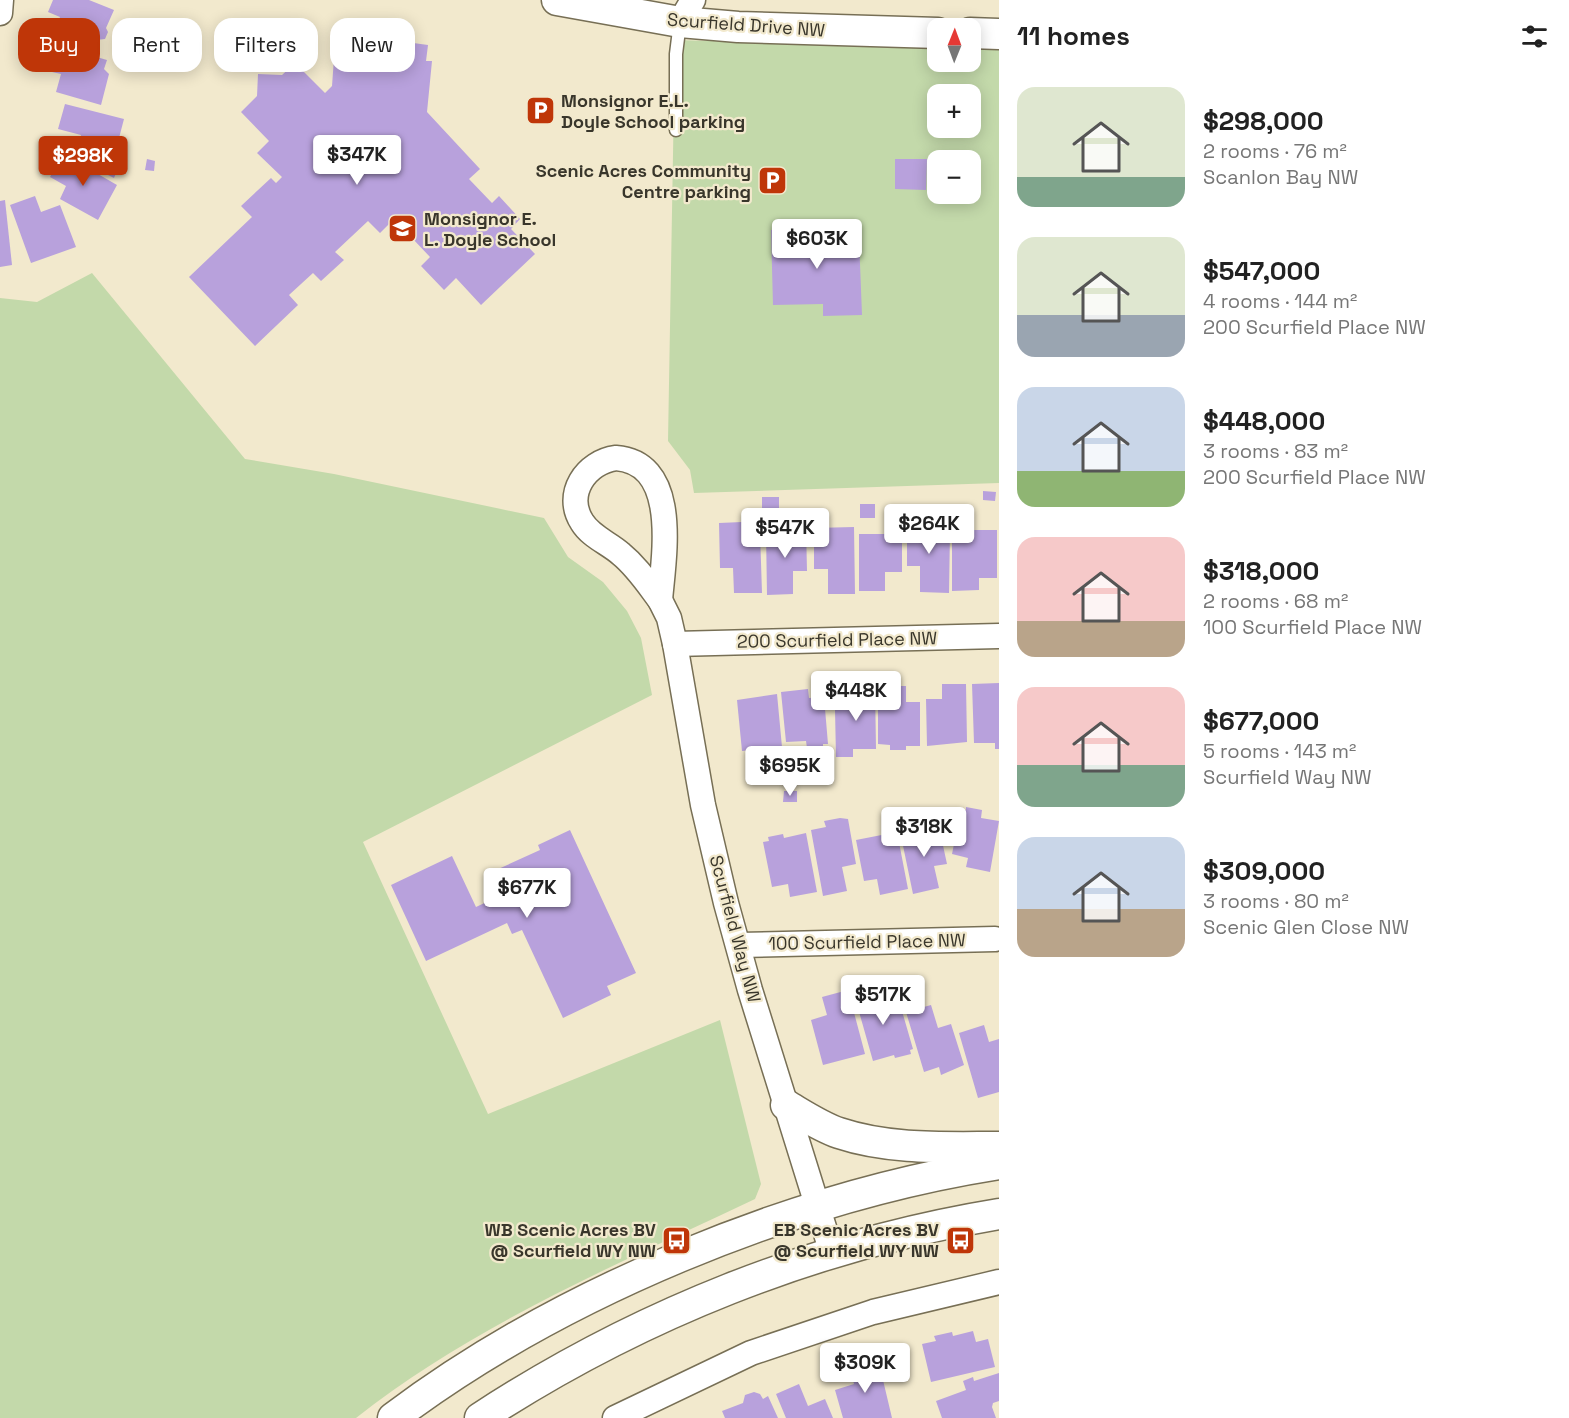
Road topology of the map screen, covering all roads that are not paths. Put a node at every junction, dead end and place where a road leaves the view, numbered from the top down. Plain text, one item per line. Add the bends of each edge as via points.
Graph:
1 (1, 0) edge
2 (557, 0) edge
3 (682, 7) edge
4 (0, 13) edge
5 (927, 33) edge
6 (981, 33) edge
7 (999, 34) edge
8 (676, 130) dead end
9 (660, 600) junction
10 (999, 636) edge
11 (675, 644) junction
12 (995, 939) dead end
13 (739, 945) junction
14 (786, 1106) junction
15 (999, 1148) edge
16 (999, 1164) edge
17 (820, 1208) junction
18 (999, 1214) edge
19 (832, 1252) junction
20 (999, 1282) edge
21 (393, 1418) edge
22 (480, 1418) edge
23 (615, 1418) edge

1 - 4 street
2 - 3 street, Scurfield Drive NW
3 - 5 street, Scurfield Drive NW via 738,27
3 - 8 lane via 676,54
6 - 7 street
9 - 9 street, Scurfield Way NW via 664,540 656,480 639,463 628,459 599,462 585,474 577,489 576,510 580,520 594,536 634,565
9 - 11 street, Scurfield Way NW
10 - 11 street, 200 Scurfield Place NW
11 - 13 street, Scurfield Way NW via 703,805
12 - 13 street, 100 Scurfield Place NW
13 - 14 street, Scurfield Way NW
14 - 15 street via 837,1133 874,1142
14 - 17 street, Scurfield Way NW
16 - 17 street via 915,1181
17 - 19 street, Scurfield Way NW
17 - 21 street via 712,1245 589,1299 516,1339
18 - 19 street
19 - 22 street via 660,1320 543,1379
20 - 23 street via 873,1312 751,1353

